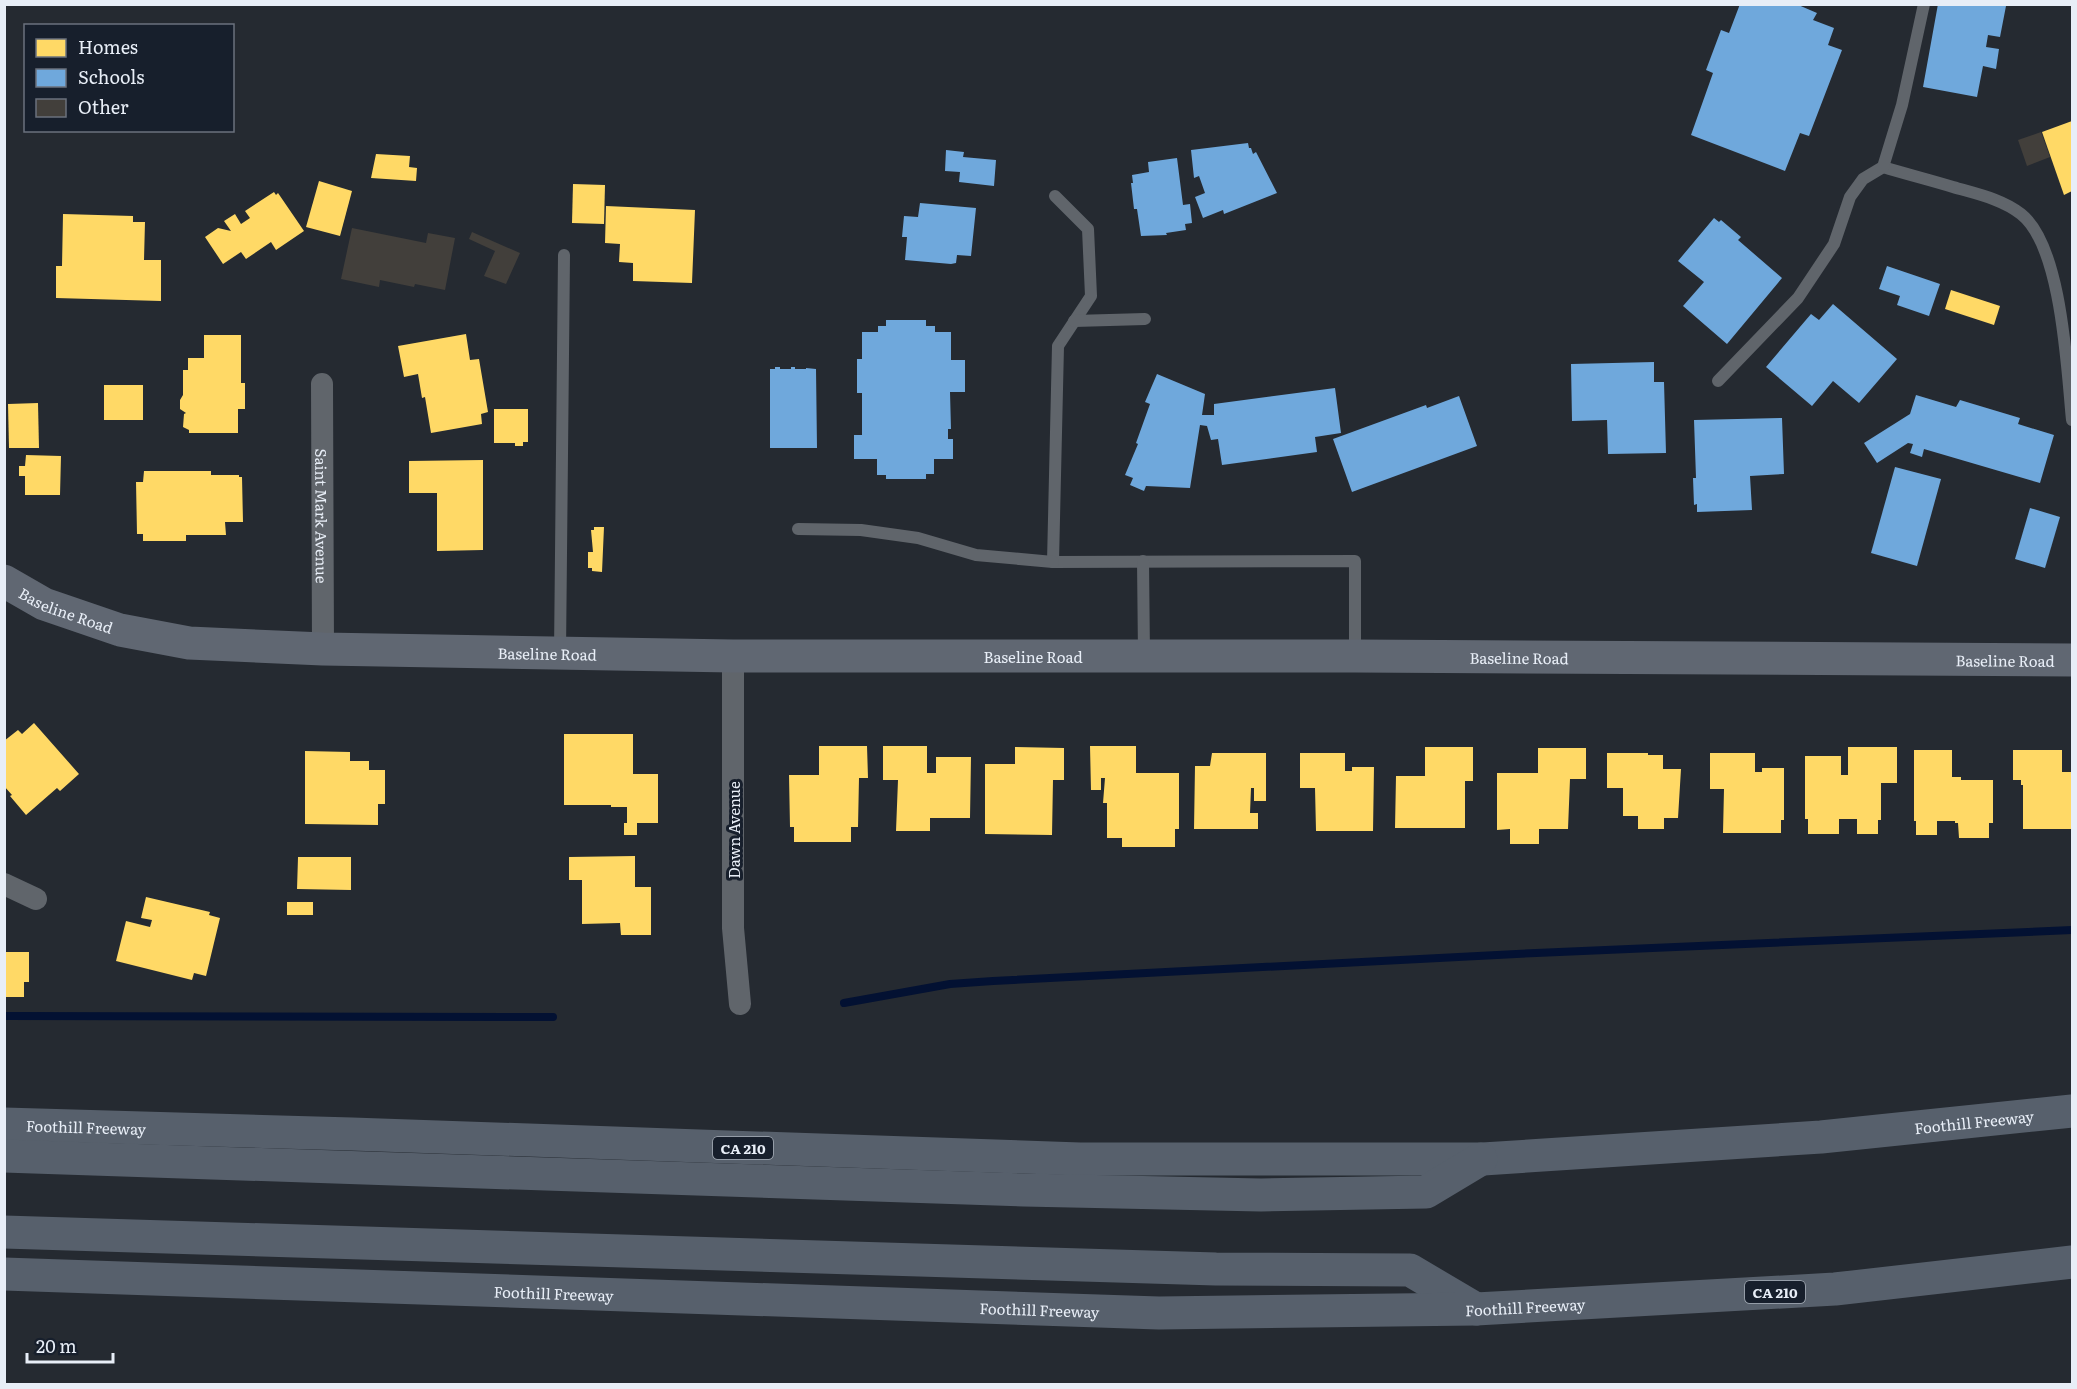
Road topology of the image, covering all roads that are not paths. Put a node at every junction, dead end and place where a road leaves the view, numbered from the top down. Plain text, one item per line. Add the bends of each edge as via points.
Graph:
1 (1924, 4) edge
2 (1883, 167) junction
3 (1055, 196) dead end
4 (564, 255) dead end
5 (1145, 320) dead end
6 (1074, 321) junction
7 (1718, 381) dead end
8 (322, 384) dead end
9 (2073, 420) edge
10 (798, 529) dead end
11 (1143, 561) junction
12 (1053, 562) junction
13 (4, 581) edge
14 (323, 649) junction
15 (560, 654) junction
16 (733, 656) junction
17 (1355, 656) junction
18 (1144, 657) junction
19 (2073, 660) edge
20 (4, 884) edge
21 (36, 899) dead end
22 (740, 1004) dead end
23 (2073, 1111) edge
24 (4, 1124) edge
25 (4, 1156) edge
26 (1483, 1158) junction
27 (4, 1232) edge
28 (2073, 1262) edge
29 (4, 1274) edge
30 (1476, 1309) junction

1 - 2 lane via 1902,105
2 - 7 lane via 1863,180 1850,197 1834,244 1798,298
2 - 9 lane via 1995,199 2022,215 2036,231 2060,309
3 - 6 lane via 1088,229 1090,296
4 - 15 lane
5 - 6 lane
6 - 12 lane via 1058,346
8 - 14 street, Saint Mark Avenue
10 - 12 lane via 861,530 918,538 976,555
11 - 12 lane
11 - 17 lane via 1355,561
11 - 18 lane
13 - 14 main road, Baseline Road via 44,604 120,630 189,643
14 - 15 main road, Baseline Road
15 - 16 main road, Baseline Road
16 - 18 main road, Baseline Road
16 - 22 street, Dawn Avenue via 733,928
17 - 18 main road, Baseline Road
17 - 19 main road, Baseline Road
20 - 21 street
23 - 26 highway, Foothill Freeway / CA 210 via 1821,1137
24 - 26 highway, Foothill Freeway / CA 210 via 1080,1160
25 - 26 highway via 1261,1195 1426,1191
27 - 30 highway via 1193,1269 1410,1270
28 - 30 highway, Foothill Freeway / CA 210 via 1835,1289
29 - 30 highway, Foothill Freeway / CA 210 via 1159,1313

